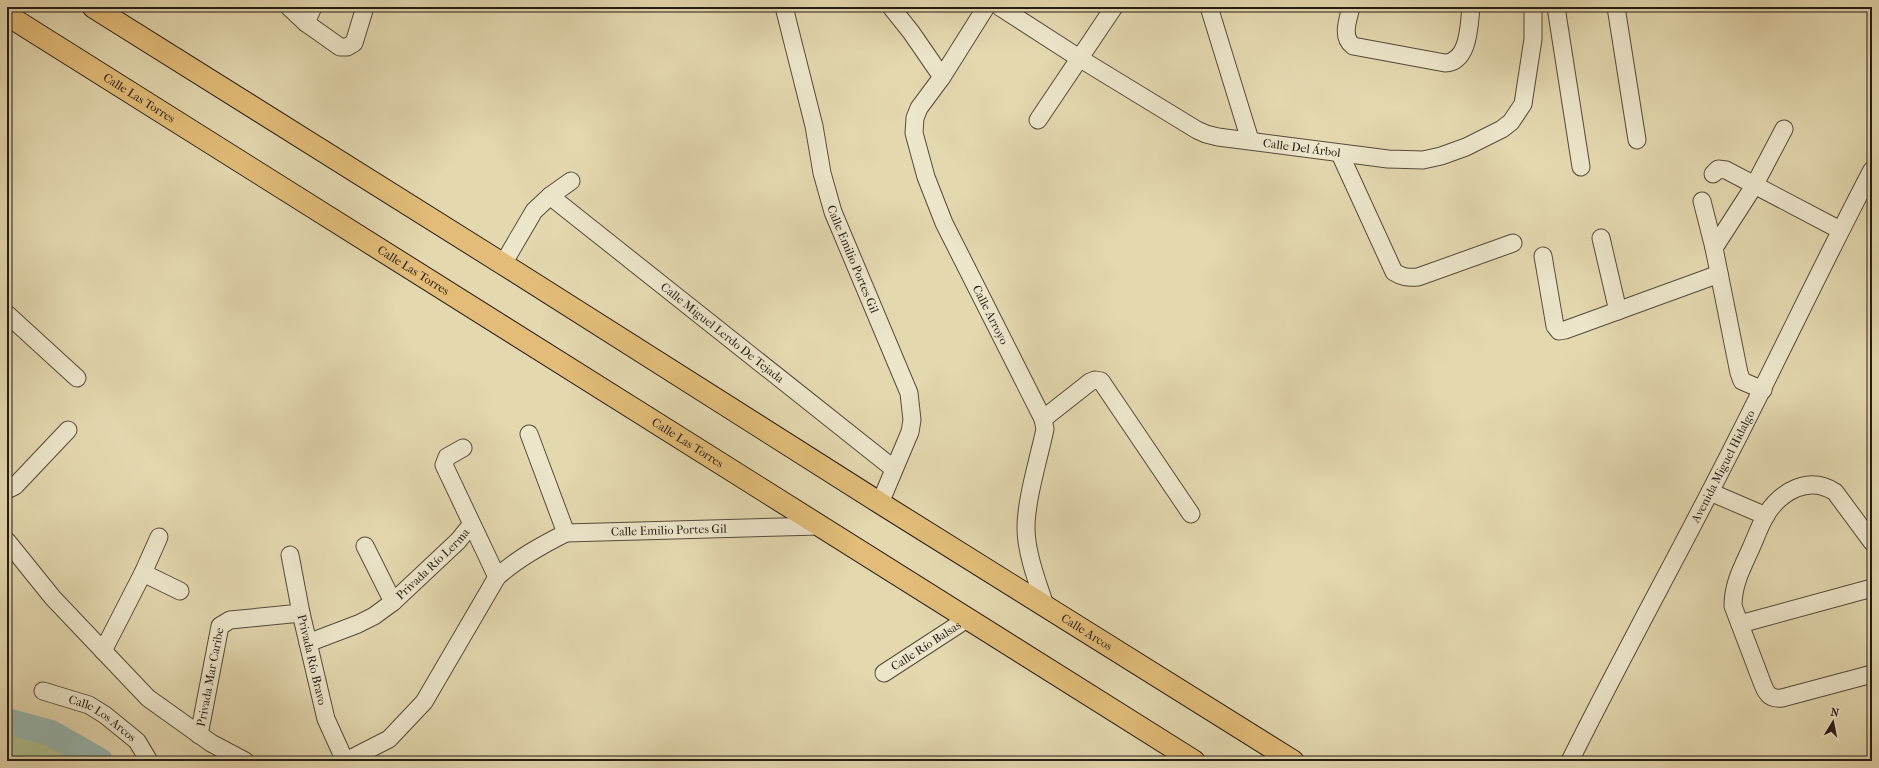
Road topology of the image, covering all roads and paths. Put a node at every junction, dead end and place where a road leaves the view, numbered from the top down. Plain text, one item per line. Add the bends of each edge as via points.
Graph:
1 (93, 7) edge
2 (289, 7) edge
3 (313, 7) edge
4 (365, 7) edge
5 (784, 7) edge
6 (891, 7) edge
7 (986, 7) edge
8 (1000, 7) edge
9 (1114, 7) edge
10 (1209, 7) edge
11 (1351, 7) edge
12 (1471, 7) edge
13 (1533, 7) edge
14 (1556, 7) edge
15 (1616, 7) edge
16 (7, 15) edge
17 (306, 24) junction
18 (1078, 58) junction
19 (942, 77) junction
20 (1038, 120) dead end
21 (1784, 129) dead end
22 (1250, 140) junction
23 (1637, 140) dead end
24 (1340, 154) junction
25 (1581, 167) dead end
26 (1872, 170) edge
27 (1713, 174) dead end
28 (571, 181) dead end
29 (1754, 186) junction
30 (550, 196) junction
31 (1702, 201) dead end
32 (1840, 230) junction
33 (1601, 238) dead end
34 (1512, 243) dead end
35 (1714, 248) junction
36 (1543, 256) dead end
37 (503, 264) junction
38 (1718, 274) junction
39 (1618, 311) junction
40 (7, 314) edge
41 (77, 378) dead end
42 (1763, 390) junction
43 (1043, 419) junction
44 (68, 430) dead end
45 (529, 434) dead end
46 (463, 448) dead end
47 (894, 469) junction
48 (7, 490) edge
49 (1710, 492) junction
50 (880, 503) junction
51 (1191, 514) dead end
52 (1766, 516) junction
53 (471, 525) junction
54 (819, 526) junction
55 (566, 533) junction
56 (159, 537) dead end
57 (7, 541) edge
58 (1872, 542) edge
59 (365, 546) dead end
60 (290, 555) dead end
61 (143, 573) junction
62 (497, 577) junction
63 (1872, 588) edge
64 (180, 591) dead end
65 (393, 602) junction
66 (1046, 608) junction
67 (301, 613) junction
68 (967, 619) junction
69 (1740, 624) junction
70 (308, 643) junction
71 (103, 650) junction
72 (884, 673) dead end
73 (1872, 674) edge
74 (43, 691) dead end
75 (199, 735) junction
76 (1571, 759) edge
77 (149, 761) edge
78 (245, 761) edge
79 (346, 761) edge
80 (1194, 761) edge
81 (1293, 761) edge

1 - 37 main road
2 - 17 street
3 - 17 street
4 - 17 street via 354,43 347,47 340,47
5 - 47 street, Calle Emilio Portes Gil via 833,212 910,393 910,432
6 - 19 street
7 - 19 street, Calle Arroyo
8 - 18 street, Calle Del Árbol
9 - 18 street
10 - 22 street
11 - 12 street via 1346,37 1352,46 1445,63 1456,61 1464,48
13 - 24 street, Calle Del Árbol via 1533,39 1523,104 1511,122 1502,129 1466,147 1423,160 1394,160
14 - 25 street
15 - 23 street
16 - 54 main road, Calle Las Torres
18 - 20 street
18 - 22 street, Calle Del Árbol via 1197,130 1218,137
19 - 43 street, Calle Arroyo via 918,108 914,125 926,177 944,223
21 - 29 street
22 - 24 street, Calle Del Árbol
24 - 34 street via 1394,272 1399,275 1418,277
26 - 32 street, Avenida Miguel Hidalgo
27 - 29 street via 1718,169 1726,170
28 - 30 street
29 - 32 street
29 - 35 street
30 - 37 street via 534,211
30 - 47 street, Calle Miguel Lerdo De Tejada
31 - 35 street
32 - 42 street, Avenida Miguel Hidalgo
33 - 39 street
35 - 38 street
36 - 39 street via 1555,326 1559,331
37 - 50 main road
38 - 39 street
38 - 42 street via 1742,381
40 - 41 street
42 - 49 street, Avenida Miguel Hidalgo
43 - 51 street via 1090,382 1103,382
43 - 66 street via 1045,429 1027,512 1026,529 1035,574
44 - 48 street via 15,486
45 - 55 street
46 - 53 street via 446,457 444,465
47 - 50 street, Calle Emilio Portes Gil
49 - 52 street
49 - 76 street, Avenida Miguel Hidalgo
50 - 66 main road, Calle Arcos
52 - 58 street via 1775,502 1793,488 1818,484 1835,492
52 - 69 street via 1736,581 1733,606
53 - 62 street
53 - 65 street, Privada Río Lerma via 458,541
54 - 55 street, Calle Emilio Portes Gil
54 - 68 main road
55 - 62 street via 512,563
56 - 61 street
57 - 71 street via 53,598
59 - 65 street
60 - 67 street, Privada Río Bravo
61 - 64 street
61 - 71 street
62 - 79 street via 424,702 389,739
63 - 69 street
65 - 70 street, Privada Río Lerma via 358,624
66 - 81 main road, Calle Arcos
67 - 70 street, Privada Río Bravo
67 - 75 street, Privada Mar Caribe via 230,620 220,626
68 - 72 street, Calle Río Balsas
68 - 80 main road
69 - 73 street via 1766,692 1775,699
70 - 79 street, Privada Río Bravo via 326,719
71 - 75 street via 148,698
74 - 77 street, Calle Los Arcos via 89,705 106,715 137,741
75 - 78 street

